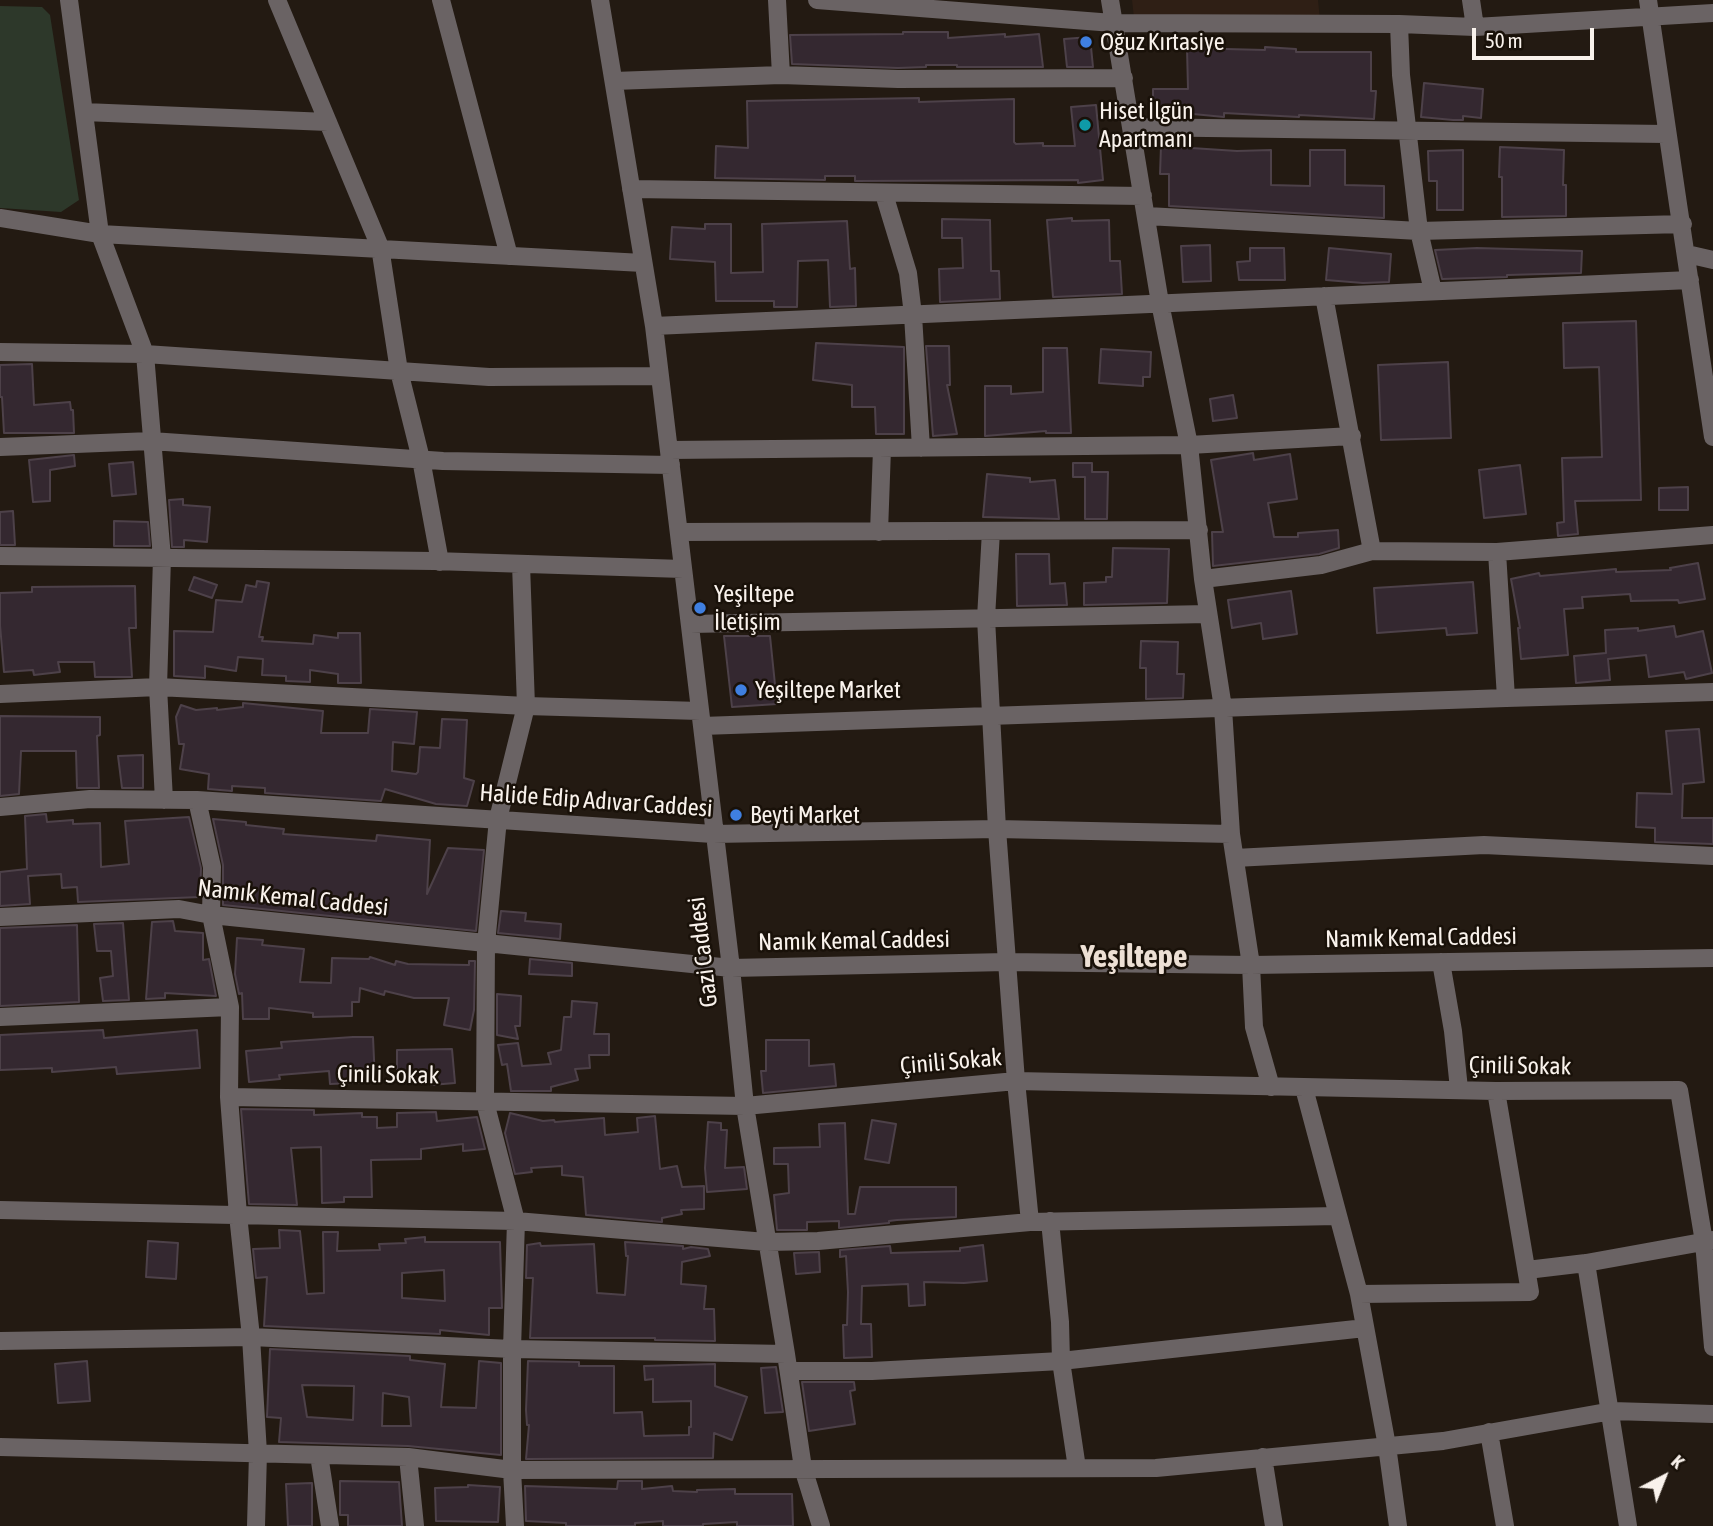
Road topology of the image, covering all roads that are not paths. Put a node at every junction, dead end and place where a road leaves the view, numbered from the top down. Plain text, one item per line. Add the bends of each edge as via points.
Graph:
1 (69, 0) edge
2 (277, 0) edge
3 (441, 0) edge
4 (600, 0) edge
5 (777, 0) edge
6 (817, 0) edge
7 (1110, 0) edge
8 (1471, 0) edge
9 (1649, 7) edge
10 (1713, 13) edge
11 (1113, 23) junction
12 (1399, 24) junction
13 (1475, 27) junction
14 (781, 75) junction
15 (1124, 78) junction
16 (614, 81) junction
17 (85, 112) junction
18 (328, 122) junction
19 (1131, 127) junction
20 (1408, 130) junction
21 (1666, 134) junction
22 (631, 189) junction
23 (884, 194) junction
24 (1143, 196) junction
25 (1147, 216) junction
26 (0, 218) edge
27 (1683, 225) junction
28 (1419, 231) junction
29 (100, 234) junction
30 (380, 247) junction
31 (1687, 254) junction
32 (509, 256) junction
33 (1713, 260) edge
34 (643, 263) junction
35 (1690, 280) junction
36 (1433, 291) junction
37 (1324, 296) junction
38 (1160, 303) junction
39 (913, 315) junction
40 (654, 326) junction
41 (0, 352) edge
42 (145, 354) junction
43 (399, 371) junction
44 (660, 376) junction
45 (1711, 406) edge
46 (1352, 436) junction
47 (1713, 437) edge
48 (151, 441) junction
49 (1189, 444) junction
50 (0, 447) edge
51 (921, 448) junction
52 (882, 449) junction
53 (670, 457) junction
54 (421, 459) junction
55 (1199, 530) junction
56 (991, 531) junction
57 (679, 532) junction
58 (879, 532) junction
59 (1713, 534) edge
60 (1373, 551) junction
61 (1497, 552) junction
62 (0, 556) edge
63 (162, 558) junction
64 (440, 562) junction
65 (521, 564) junction
66 (683, 569) junction
67 (1203, 579) junction
68 (1208, 614) junction
69 (986, 618) junction
70 (690, 624) junction
71 (158, 687) junction
72 (1713, 692) edge
73 (0, 694) edge
74 (1506, 698) junction
75 (526, 706) junction
76 (1223, 708) junction
77 (991, 716) junction
78 (701, 719) junction
79 (164, 800) junction
80 (198, 800) junction
81 (0, 807) edge
82 (498, 819) junction
83 (997, 829) junction
84 (713, 834) junction
85 (1231, 834) junction
86 (1713, 856) edge
87 (1235, 858) junction
88 (211, 915) junction
89 (0, 917) edge
90 (486, 944) junction
91 (1713, 958) edge
92 (1006, 962) junction
93 (1441, 962) junction
94 (1251, 965) junction
95 (730, 968) junction
96 (230, 1007) junction
97 (0, 1017) edge
98 (1016, 1081) junction
99 (1271, 1087) junction
100 (1304, 1087) junction
101 (1459, 1089) junction
102 (1496, 1091) junction
103 (229, 1097) junction
104 (485, 1102) junction
105 (745, 1106) junction
106 (0, 1210) edge
107 (238, 1215) junction
108 (1337, 1216) junction
109 (516, 1221) junction
110 (1050, 1221) junction
111 (1030, 1222) junction
112 (766, 1241) junction
113 (1709, 1241) edge
114 (1586, 1263) junction
115 (1527, 1270) junction
116 (1359, 1294) junction
117 (1365, 1328) junction
118 (251, 1337) junction
119 (0, 1341) edge
120 (1713, 1347) edge
121 (512, 1349) junction
122 (1061, 1361) junction
123 (788, 1363) junction
124 (1612, 1411) junction
125 (1713, 1414) edge
126 (1489, 1433) junction
127 (1387, 1446) junction
128 (0, 1447) edge
129 (258, 1453) junction
130 (319, 1455) junction
131 (408, 1457) junction
132 (1263, 1457) junction
133 (803, 1468) junction
134 (1077, 1468) junction
135 (512, 1470) junction
136 (256, 1526) edge
137 (330, 1526) edge
138 (415, 1526) edge
139 (515, 1526) edge
140 (821, 1526) edge
141 (1274, 1526) edge
142 (1398, 1526) edge
143 (1506, 1526) edge
144 (1628, 1526) edge

1 - 17 street
2 - 18 street
3 - 32 street
4 - 16 street, Gazi Caddesi
5 - 14 street
6 - 11 street
7 - 11 street
8 - 13 street
9 - 10 street
9 - 13 street
9 - 21 street
11 - 12 street
11 - 15 street
12 - 13 street
12 - 20 street
14 - 15 street
14 - 16 street
15 - 19 street
16 - 22 street, Gazi Caddesi
17 - 18 street
17 - 29 street
18 - 30 street
19 - 20 street
19 - 24 street
20 - 21 street
20 - 28 street
21 - 27 street
22 - 23 street
22 - 34 street, Gazi Caddesi
23 - 24 street
23 - 39 street via 908,273
24 - 25 street
25 - 28 street
25 - 38 street
26 - 29 street
27 - 28 street
27 - 31 street
28 - 36 street
29 - 30 street
29 - 42 street
30 - 32 street
30 - 43 street
31 - 33 street
31 - 35 street
32 - 34 street
34 - 40 street, Gazi Caddesi
35 - 36 street
35 - 45 street
36 - 37 street
37 - 38 street
37 - 46 street
38 - 39 street
38 - 49 street
39 - 40 street
39 - 51 street
40 - 44 street, Gazi Caddesi
41 - 42 street
42 - 43 street
42 - 48 street
43 - 44 street via 489,377
43 - 54 street
44 - 53 street, Gazi Caddesi
45 - 47 street
46 - 49 street
46 - 60 street
48 - 50 street
48 - 54 street
48 - 63 street
49 - 51 street
49 - 55 street
51 - 52 street
52 - 53 street
52 - 58 street
53 - 54 street
53 - 57 street, Gazi Caddesi
54 - 64 street
55 - 56 street
55 - 67 street
56 - 58 street
56 - 69 street
57 - 58 street
57 - 66 street, Gazi Caddesi
59 - 61 street
60 - 61 street
60 - 67 street via 1321,565
61 - 74 street
62 - 63 street
63 - 64 street
63 - 71 street
64 - 65 street
65 - 66 street
65 - 75 street
66 - 70 street, Gazi Caddesi
67 - 68 street
68 - 69 street
68 - 76 street
69 - 70 street
69 - 77 street
70 - 78 street, Gazi Caddesi
71 - 73 street
71 - 75 street
71 - 79 street
72 - 74 street
74 - 76 street
75 - 78 street
75 - 82 street
76 - 77 street
76 - 85 street
77 - 78 street
77 - 83 street
78 - 84 street, Gazi Caddesi
79 - 80 street, Halide Edip Adıvar Caddesi
79 - 81 street, Halide Edip Adıvar Caddesi via 90,799
80 - 82 street, Halide Edip Adıvar Caddesi
80 - 88 street via 212,867
82 - 84 street, Halide Edip Adıvar Caddesi
82 - 90 street
83 - 84 street, Halide Edip Adıvar Caddesi
83 - 85 street, Halide Edip Adıvar Caddesi
83 - 92 street
84 - 95 street, Gazi Caddesi
85 - 87 street
86 - 87 street via 1484,845
87 - 94 street
88 - 89 street, Namık Kemal Caddesi via 179,909
88 - 90 street, Namık Kemal Caddesi
88 - 96 street
90 - 95 street, Namık Kemal Caddesi
90 - 104 street
91 - 93 street, Namık Kemal Caddesi
92 - 94 street, Namık Kemal Caddesi
92 - 95 street, Namık Kemal Caddesi
92 - 98 street
93 - 94 street, Namık Kemal Caddesi
93 - 101 street
94 - 99 street via 1254,1027
95 - 105 street, Gazi Caddesi
96 - 97 street
96 - 103 street
98 - 99 street, Çinili Sokak
98 - 105 street, Çinili Sokak
98 - 111 street
99 - 100 street, Çinili Sokak
100 - 101 street, Çinili Sokak
100 - 108 street
101 - 102 street, Çinili Sokak
102 - 113 street, Çinili Sokak via 1679,1090
102 - 115 street
103 - 104 street, Çinili Sokak
103 - 107 street
104 - 105 street, Çinili Sokak
104 - 109 street
105 - 112 street, Gazi Caddesi
106 - 107 street
107 - 109 street
107 - 118 street
108 - 110 street
108 - 116 street
109 - 112 street
109 - 121 street
110 - 111 street
110 - 122 street
111 - 112 street via 818,1241
112 - 123 street, Gazi Caddesi
113 - 114 street
113 - 120 street
114 - 115 street
114 - 124 street
115 - 116 street via 1530,1292
116 - 117 street
117 - 122 street
117 - 127 street
118 - 119 street
118 - 121 street
118 - 129 street
121 - 123 street
121 - 135 street
122 - 123 street via 872,1371
122 - 134 street
123 - 133 street, Gazi Caddesi
124 - 125 street
124 - 126 street
124 - 144 street
126 - 127 street
126 - 143 street
127 - 132 street
127 - 142 street
128 - 129 street
129 - 130 street
129 - 136 street
130 - 131 street
130 - 137 street
131 - 135 street
131 - 138 street
132 - 134 street via 1156,1468
132 - 141 street
133 - 134 street
133 - 135 street
133 - 140 street, Gazi Caddesi
135 - 139 street

